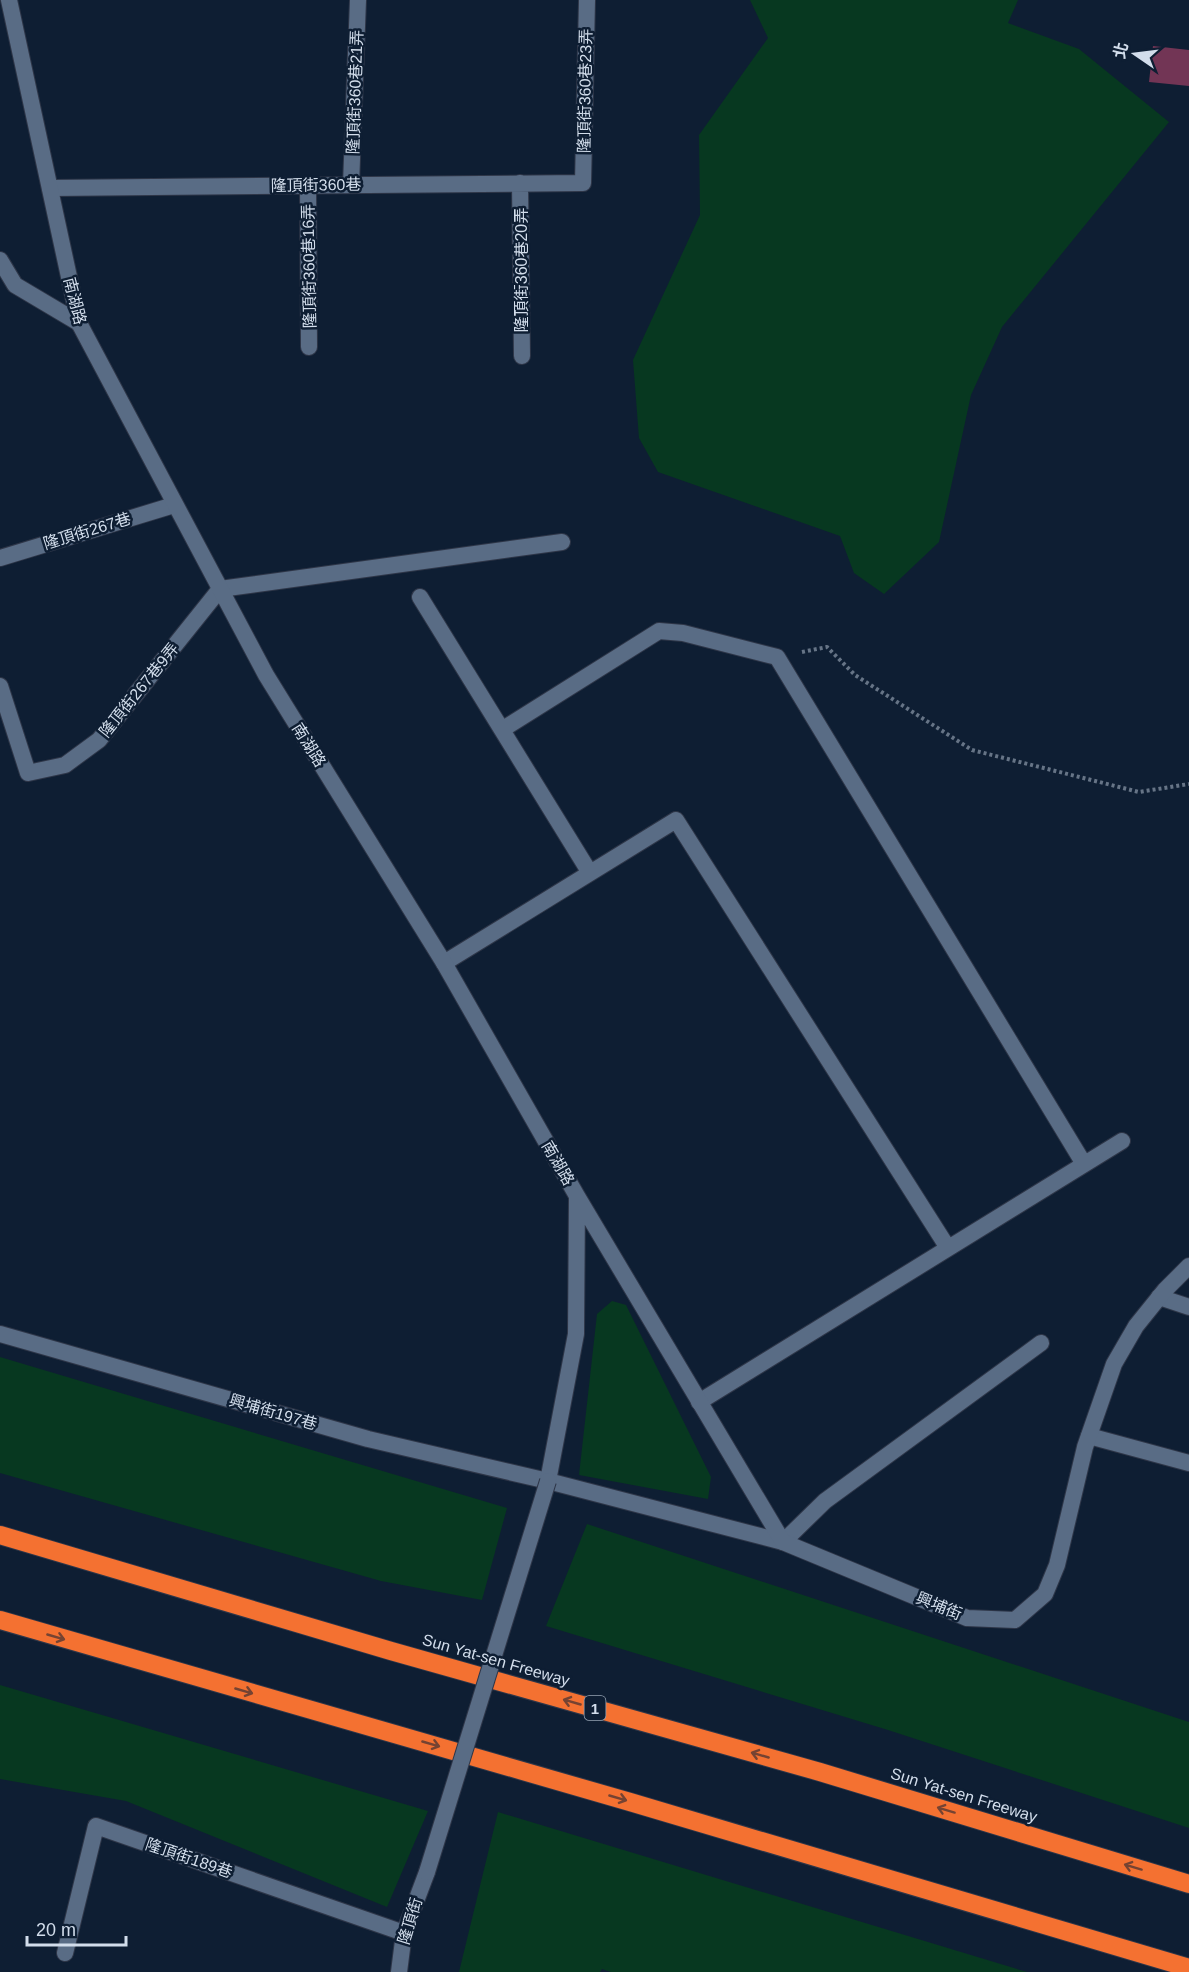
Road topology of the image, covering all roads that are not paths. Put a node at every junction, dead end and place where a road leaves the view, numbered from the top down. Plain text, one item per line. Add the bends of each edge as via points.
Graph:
1 (9, 0) edge
2 (358, 0) edge
3 (587, 0) edge
4 (520, 183) junction
5 (582, 183) joint
6 (351, 185) junction
7 (308, 186) junction
8 (50, 188) junction
9 (0, 260) edge
10 (79, 323) junction
11 (309, 346) dead end
12 (522, 356) dead end
13 (174, 505) junction
14 (562, 542) dead end
15 (0, 558) edge
16 (220, 590) junction
17 (420, 597) dead end
18 (0, 686) edge
19 (503, 729) junction
20 (590, 873) junction
21 (444, 963) junction
22 (1122, 1141) dead end
23 (1084, 1164) junction
24 (578, 1196) junction
25 (948, 1248) junction
26 (1189, 1266) edge
27 (1159, 1297) junction
28 (1189, 1307) edge
29 (0, 1334) edge
30 (1041, 1342) dead end
31 (699, 1402) junction
32 (1089, 1436) junction
33 (1189, 1463) edge
34 (548, 1481) junction
35 (0, 1535) edge
36 (783, 1542) junction
37 (0, 1620) edge
38 (427, 1872) joint
39 (1189, 1884) edge
40 (404, 1933) junction
41 (65, 1953) dead end
42 (1189, 1968) edge
43 (399, 1972) edge

1 - 8 street, 南湖路
2 - 6 street, 隆頂街360巷21弄
3 - 5 street, 隆頂街360巷23弄
4 - 5 street, 隆頂街360巷
4 - 6 street, 隆頂街360巷
4 - 12 street, 隆頂街360巷20弄
6 - 7 street, 隆頂街360巷
7 - 8 street, 隆頂街360巷
7 - 11 street, 隆頂街360巷16弄
8 - 10 street, 南湖路
9 - 10 street via 15,285
10 - 13 street, 南湖路
13 - 15 street, 隆頂街267巷
13 - 16 street, 南湖路
14 - 16 street
16 - 18 street, 隆頂街267巷9弄 via 99,740 65,765 28,773
16 - 21 street, 南湖路 via 266,675
17 - 19 street
19 - 20 street
19 - 23 street via 658,631 683,633 777,657
20 - 21 street
20 - 25 street via 676,820
21 - 24 street, 南湖路
22 - 23 street
23 - 25 street
24 - 31 street
24 - 34 street, 南湖路 via 576,1334
25 - 31 street
26 - 27 street, 興埔街
27 - 28 street
27 - 32 street, 興埔街 via 1114,1364
29 - 34 street, 興埔街197巷 via 368,1439
30 - 36 street via 825,1501
31 - 36 street
32 - 33 street
32 - 36 street, 興埔街 via 1057,1565 1045,1594 1015,1620 967,1618
34 - 36 street, 興埔街
34 - 38 street, 南湖路, bridge
39 -> 35 highway, Sun Yat-sen Freeway / 1 via 820,1772
37 -> 42 highway
38 - 40 street, 隆頂街
40 - 41 street, 隆頂街189巷 via 96,1826
40 - 43 street, 隆頂街

